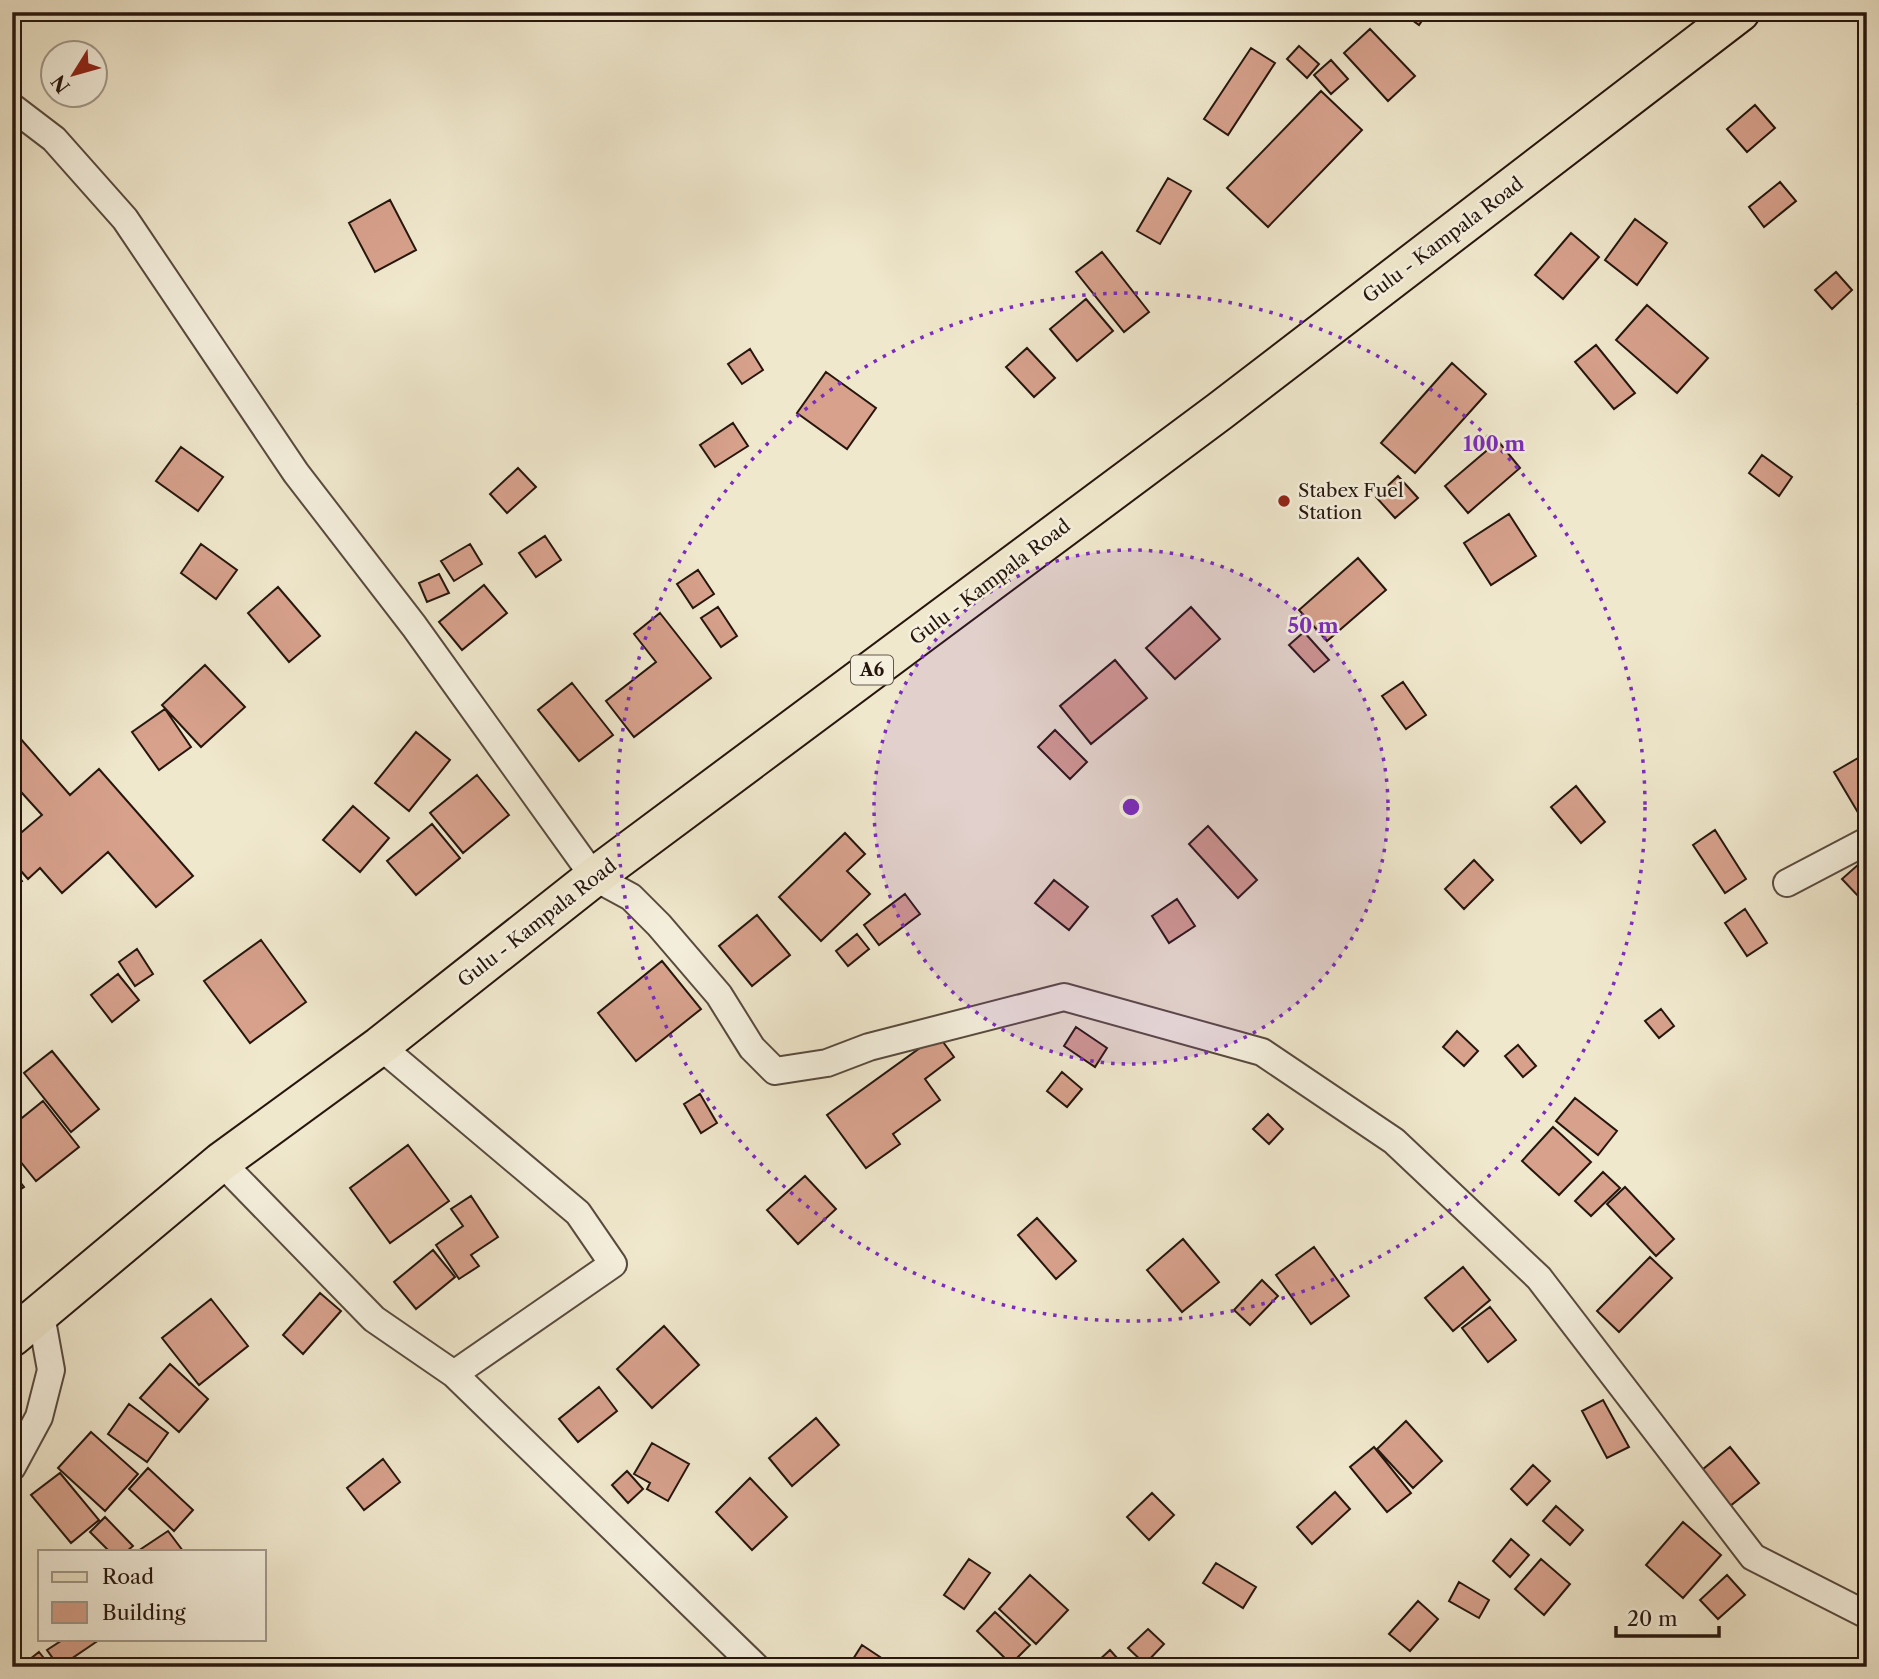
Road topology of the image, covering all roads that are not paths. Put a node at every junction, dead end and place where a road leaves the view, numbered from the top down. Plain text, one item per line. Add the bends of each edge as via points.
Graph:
1 (1740, 12) edge
2 (12, 107) edge
3 (1867, 841) edge
4 (594, 877) junction
5 (1787, 883) dead end
6 (380, 1046) junction
7 (221, 1162) junction
8 (27, 1326) edge
9 (454, 1374) junction
10 (12, 1467) edge
11 (1867, 1615) edge
12 (756, 1667) edge

1 - 4 main road, Gulu - Kampala Road / A6 via 1220,411
2 - 4 street via 54,139 125,219 296,474 414,626
3 - 5 street
4 - 6 main road, Gulu - Kampala Road / A6
4 - 11 street via 631,897 659,925 719,995 752,1048 775,1071 827,1063 1064,997 1262,1052 1394,1141 1539,1278 1753,1557
6 - 7 main road, Gulu - Kampala Road / A6
6 - 9 street via 578,1213 613,1265
7 - 8 main road, Gulu - Kampala Road / A6
7 - 9 street via 374,1319
8 - 10 street via 51,1370 39,1417
9 - 12 street

